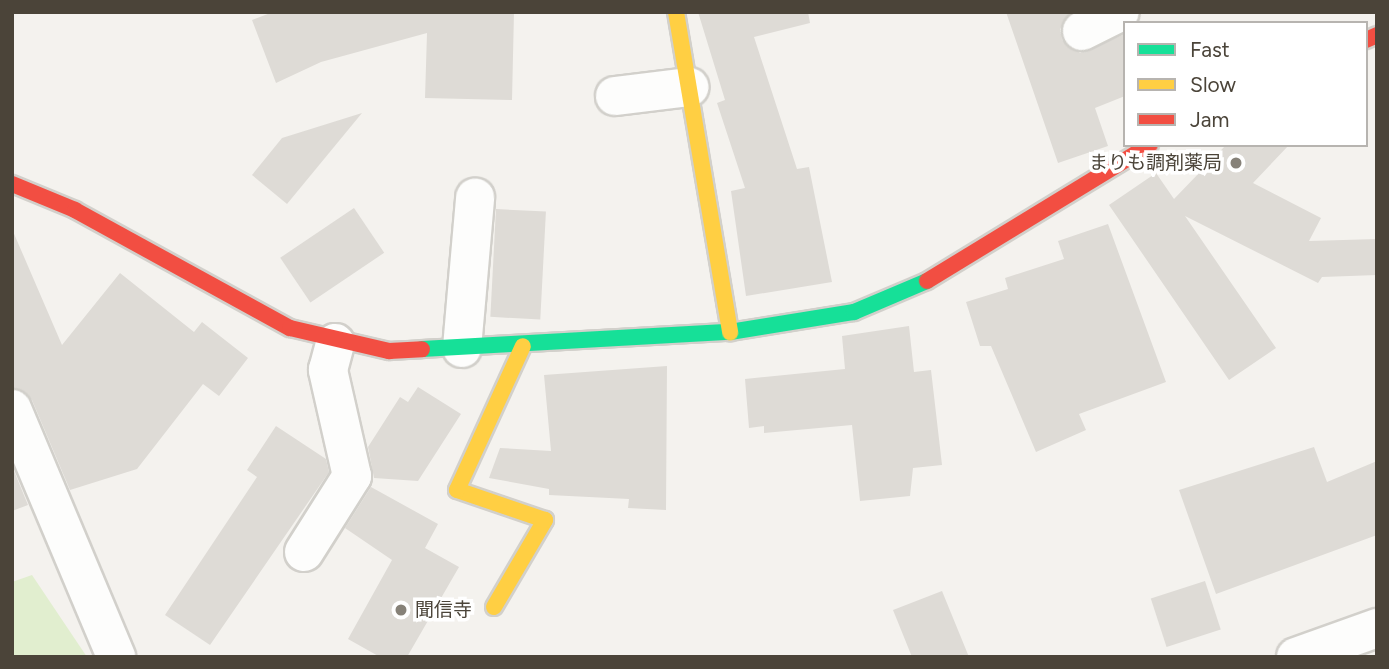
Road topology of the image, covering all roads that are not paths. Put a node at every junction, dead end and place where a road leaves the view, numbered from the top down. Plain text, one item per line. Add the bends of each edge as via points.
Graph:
1 (676, 12) edge
2 (1119, 12) edge
3 (1082, 31) dead end
4 (689, 87) junction
5 (615, 96) dead end
6 (1147, 147) edge
7 (12, 184) edge
8 (475, 198) dead end
9 (730, 332) junction
10 (335, 343) junction
11 (523, 346) junction
12 (462, 348) junction
13 (12, 409) edge
14 (304, 552) dead end
15 (494, 607) dead end
16 (1377, 628) edge
17 (116, 657) edge
18 (1296, 657) edge

1 - 4 street
2 - 3 street
4 - 5 street
4 - 9 street
6 - 9 street via 954,270 854,312
7 - 10 street via 75,210 290,328
8 - 12 street
9 - 11 street
10 - 12 street via 389,351
10 - 14 street via 328,370 352,476
11 - 12 street
11 - 15 street via 457,490 545,520
13 - 17 street
16 - 18 street

